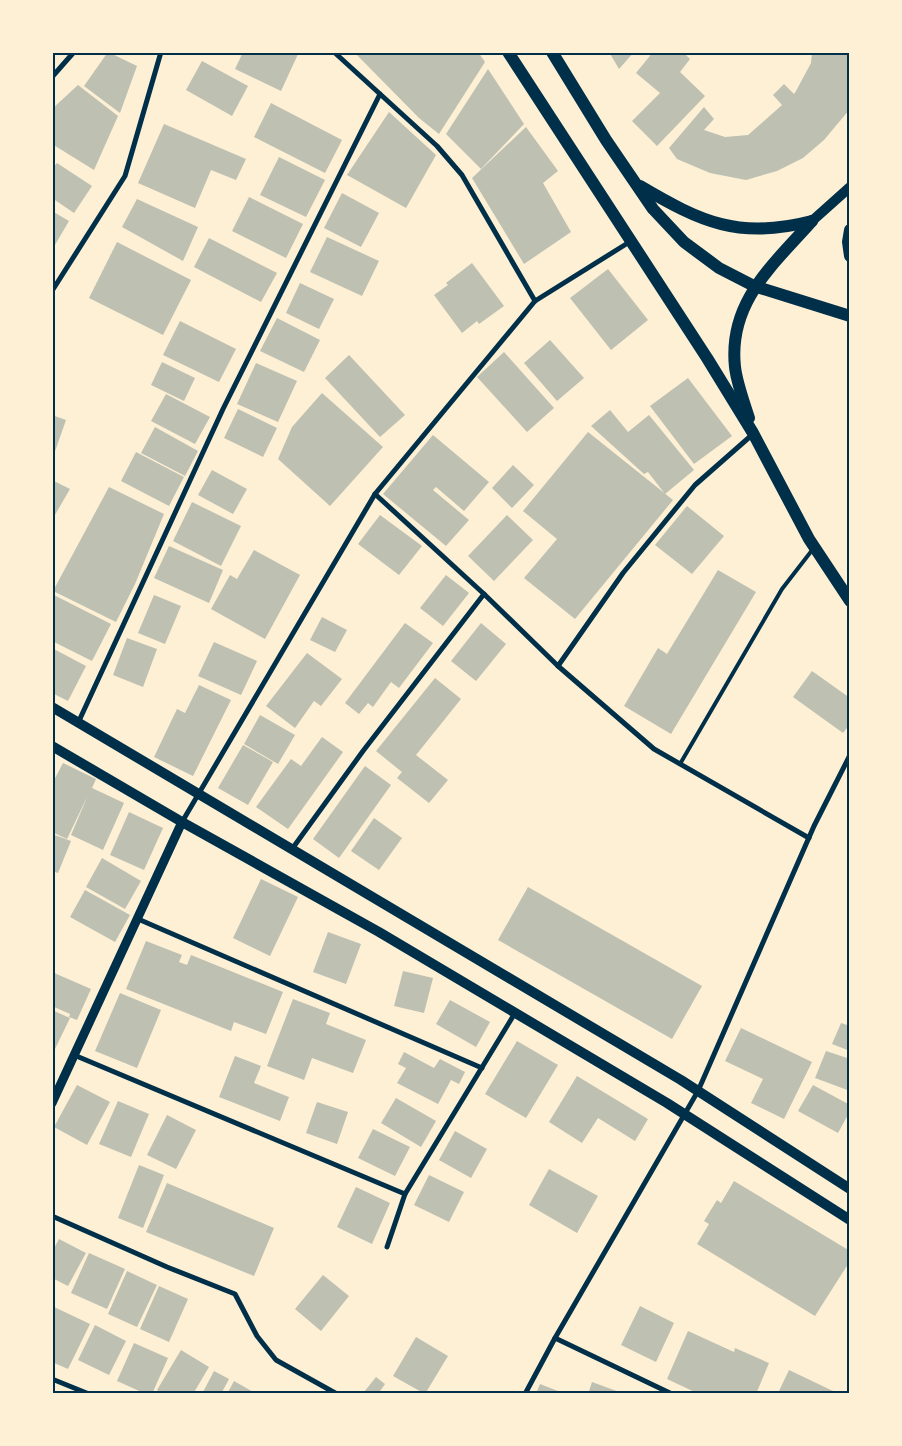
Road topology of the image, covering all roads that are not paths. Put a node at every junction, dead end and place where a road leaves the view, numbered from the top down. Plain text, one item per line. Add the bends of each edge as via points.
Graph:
1 (74, 52) edge
2 (161, 52) edge
3 (334, 52) edge
4 (508, 52) edge
5 (552, 52) edge
6 (52, 76) edge
7 (380, 94) junction
8 (636, 183) junction
9 (850, 187) edge
10 (812, 221) junction
11 (850, 230) edge
12 (631, 241) junction
13 (850, 256) edge
14 (754, 286) junction
15 (52, 291) edge
16 (535, 301) junction
17 (850, 316) edge
18 (753, 433) junction
19 (374, 494) junction
20 (814, 547) junction
21 (484, 594) junction
22 (850, 601) edge
23 (558, 666) junction
24 (52, 707) edge
25 (78, 723) junction
26 (53, 748) edge
27 (850, 755) edge
28 (680, 764) junction
29 (198, 792) junction
30 (182, 822) junction
31 (809, 838) junction
32 (292, 849) junction
33 (138, 919) junction
34 (516, 1013) junction
35 (74, 1055) junction
36 (482, 1068) junction
37 (698, 1091) junction
38 (52, 1103) edge
39 (684, 1114) junction
40 (850, 1189) edge
41 (405, 1194) junction
42 (52, 1216) edge
43 (850, 1220) edge
44 (386, 1247) dead end
45 (555, 1338) junction
46 (52, 1379) edge
47 (90, 1394) edge
48 (337, 1394) edge
49 (525, 1394) edge
50 (672, 1394) edge

1 - 6 street
2 - 15 street via 125,176
3 - 7 street
4 - 12 main road
5 - 8 main road
7 - 16 street via 438,146 462,175
7 - 25 street via 223,409
8 - 10 main road via 714,224 741,229 770,229
8 - 14 main road via 653,209 684,242 719,268
9 - 10 main road
10 - 14 main road
11 - 13 main road
12 - 16 street
12 - 18 main road
14 - 17 main road
14 - 18 main road via 741,313 734,339 735,368
16 - 19 street
18 - 20 main road
18 - 23 street via 696,485 623,572
19 - 21 street
19 - 29 street
20 - 22 main road
20 - 28 lane via 782,589
21 - 23 street
21 - 32 street
23 - 28 street via 654,749
24 - 25 main road
25 - 29 main road
26 - 30 main road
27 - 31 street
28 - 31 street
29 - 30 street
29 - 32 main road
30 - 33 street
30 - 34 main road
31 - 37 street
32 - 37 main road
33 - 35 street
33 - 36 street
34 - 36 street
34 - 39 main road
35 - 38 street
35 - 41 street
36 - 41 street
37 - 39 street
37 - 40 main road
39 - 43 main road
39 - 45 street
41 - 44 street
42 - 48 street via 235,1294 257,1336 276,1360
45 - 49 street
45 - 50 street
46 - 47 street

